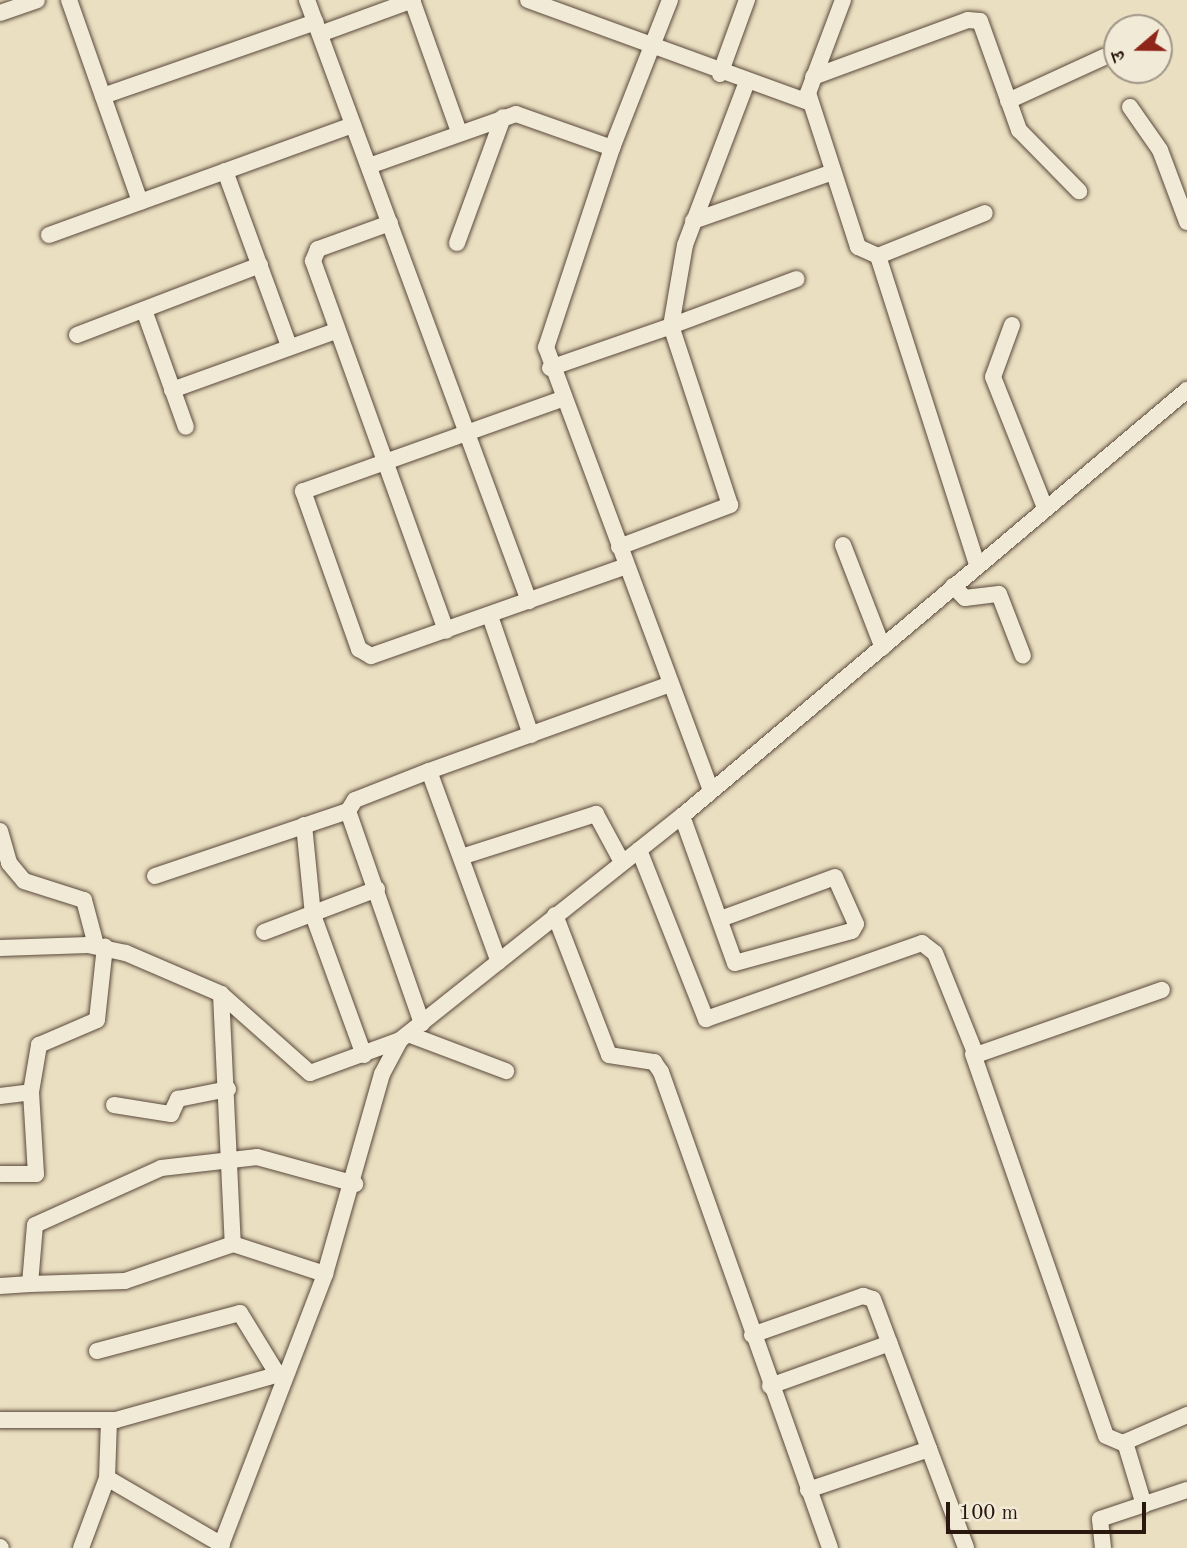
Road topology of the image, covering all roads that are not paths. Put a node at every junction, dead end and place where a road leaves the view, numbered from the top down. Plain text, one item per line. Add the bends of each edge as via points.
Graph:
1 (37, 0) edge
2 (68, 0) edge
3 (307, 0) edge
4 (412, 0) edge
5 (528, 0) edge
6 (670, 0) edge
7 (747, 0) edge
8 (843, 0) edge
9 (553, 5) edge
10 (0, 13) edge
11 (318, 28) junction
12 (652, 49) junction
13 (1103, 57) edge
14 (720, 74) junction
15 (813, 77) junction
16 (746, 84) junction
17 (103, 96) junction
18 (1008, 101) junction
19 (809, 102) junction
20 (1130, 107) dead end
21 (503, 117) junction
22 (353, 125) junction
23 (459, 132) junction
24 (612, 148) junction
25 (369, 166) junction
26 (225, 171) junction
27 (833, 172) junction
28 (1079, 191) dead end
29 (140, 202) junction
30 (985, 212) dead end
31 (693, 221) junction
32 (1187, 222) edge
33 (390, 223) junction
34 (49, 235) dead end
35 (457, 243) dead end
36 (878, 256) junction
37 (260, 265) junction
38 (797, 279) dead end
39 (144, 310) junction
40 (1012, 325) dead end
41 (671, 326) junction
42 (336, 331) junction
43 (77, 335) dead end
44 (289, 346) junction
45 (550, 368) junction
46 (172, 390) junction
47 (1187, 390) edge
48 (562, 399) junction
49 (186, 426) dead end
50 (468, 432) junction
51 (383, 459) junction
52 (1045, 508) junction
53 (843, 545) dead end
54 (619, 547) junction
55 (977, 565) junction
56 (626, 566) junction
57 (953, 586) junction
58 (530, 601) junction
59 (490, 616) junction
60 (446, 631) junction
61 (883, 648) junction
62 (1023, 656) dead end
63 (670, 684) junction
64 (531, 735) junction
65 (429, 771) junction
66 (711, 790) junction
67 (348, 810) junction
68 (682, 816) junction
69 (304, 825) junction
70 (0, 831) edge
71 (639, 850) junction
72 (461, 857) junction
73 (622, 862) junction
74 (155, 876) dead end
75 (377, 889) junction
76 (313, 915) junction
77 (555, 915) junction
78 (720, 919) junction
79 (264, 932) dead end
80 (101, 946) junction
81 (0, 948) edge
82 (499, 962) junction
83 (1162, 990) dead end
84 (221, 994) junction
85 (422, 1024) junction
86 (404, 1037) junction
87 (974, 1054) junction
88 (364, 1055) junction
89 (506, 1071) dead end
90 (228, 1089) junction
91 (31, 1092) junction
92 (0, 1096) edge
93 (114, 1105) dead end
94 (233, 1157) junction
95 (0, 1174) edge
96 (355, 1184) junction
97 (233, 1244) junction
98 (325, 1274) junction
99 (30, 1284) junction
100 (0, 1286) edge
101 (752, 1335) junction
102 (890, 1343) junction
103 (97, 1351) dead end
104 (283, 1374) junction
105 (771, 1386) junction
106 (1187, 1415) edge
107 (0, 1420) edge
108 (109, 1421) junction
109 (1125, 1444) junction
110 (929, 1449) junction
111 (107, 1478) junction
112 (808, 1490) junction
113 (1187, 1490) edge
114 (1144, 1506) junction
115 (221, 1547) edge
116 (81, 1548) edge
117 (830, 1548) edge
118 (966, 1548) edge
119 (1103, 1548) edge

1 - 10 street
2 - 17 street
3 - 11 street
4 - 11 street
4 - 23 street
5 - 9 street
6 - 12 street
7 - 14 street
8 - 15 street
9 - 12 street
11 - 17 street
11 - 22 street
12 - 14 street
12 - 24 street
13 - 18 street
14 - 16 street
15 - 18 street via 975,19 984,26
15 - 19 street
16 - 19 street
16 - 31 street
17 - 29 street
18 - 28 street via 1025,138
19 - 27 street
20 - 32 street via 1160,150
21 - 23 street
21 - 24 street via 540,118
21 - 35 street
22 - 25 street
22 - 26 street
23 - 25 street
24 - 45 street via 547,328
25 - 33 street
26 - 29 street
26 - 37 street
27 - 31 street
27 - 36 street via 858,247
29 - 34 street
30 - 36 street
31 - 41 street
33 - 42 street via 313,254
33 - 50 street
36 - 55 street
37 - 39 street
37 - 44 street
38 - 41 street
39 - 43 street
39 - 46 street
40 - 52 street via 993,377
41 - 45 street
41 - 54 street via 730,505
42 - 44 street
42 - 51 street
44 - 46 street
45 - 48 street
46 - 49 street
47 - 52 street
48 - 50 street
48 - 54 street
50 - 51 street
50 - 58 street
51 - 60 street
51 - 60 street via 303,491 359,649 371,656
52 - 55 street
53 - 61 street
54 - 56 street
55 - 57 street
56 - 58 street
56 - 63 street
57 - 61 street
57 - 62 street via 965,598 999,594
58 - 59 street
59 - 60 street
59 - 64 street
61 - 66 street
63 - 64 street
63 - 66 street
64 - 65 street
65 - 67 street via 355,800
65 - 72 street
66 - 68 street
67 - 69 street
67 - 75 street
68 - 71 street
68 - 78 street
69 - 74 street
69 - 76 street
70 - 80 street via 9,863 24,881 84,900
71 - 73 street
71 - 87 street via 704,1017 926,942
72 - 73 street via 596,814
72 - 82 street
73 - 77 street
75 - 76 street
75 - 85 street
76 - 79 street
76 - 88 street
77 - 82 street
77 - 101 street via 612,1059 658,1066
78 - 78 street via 835,877 856,923 852,931 736,964
80 - 81 street
80 - 84 street
80 - 91 street via 97,1020 42,1041
82 - 85 street
83 - 87 street
84 - 88 street via 304,1072 318,1074
84 - 90 street
85 - 86 street
86 - 88 street
86 - 89 street
86 - 96 street via 382,1074
87 - 109 street via 1106,1436
90 - 93 street via 178,1099 169,1115
90 - 94 street
91 - 92 street
91 - 95 street via 36,1174
94 - 96 street via 284,1161
94 - 97 street
94 - 99 street via 161,1168 42,1220 31,1231
96 - 98 street
97 - 98 street
97 - 99 street via 125,1281
98 - 104 street
99 - 100 street
101 - 102 street via 867,1296
101 - 105 street
102 - 105 street
102 - 110 street
103 - 104 street via 240,1313
104 - 108 street
104 - 115 street
105 - 112 street
106 - 109 street
107 - 108 street
108 - 111 street
109 - 114 street
110 - 112 street
110 - 118 street
111 - 115 street
111 - 116 street
112 - 117 street
113 - 114 street
114 - 119 street via 1097,1521

